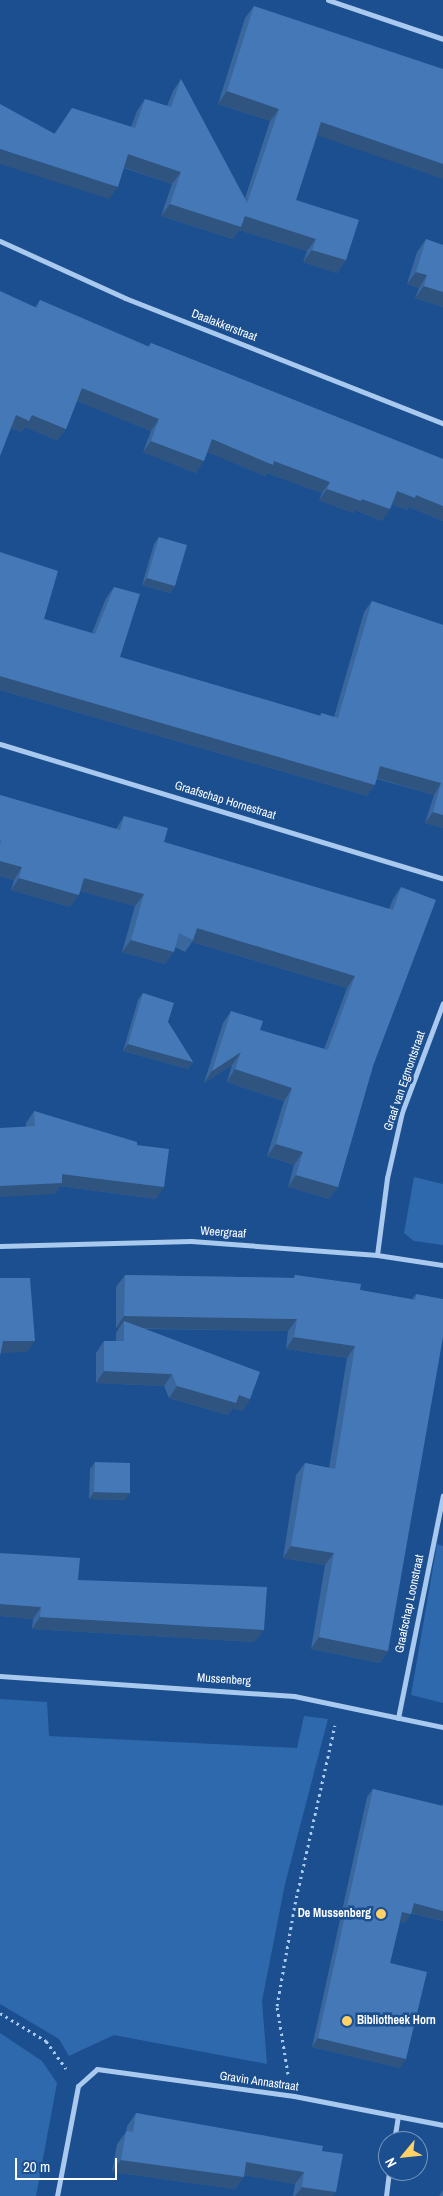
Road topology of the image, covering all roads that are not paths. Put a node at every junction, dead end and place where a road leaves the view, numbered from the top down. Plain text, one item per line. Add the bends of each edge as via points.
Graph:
1 (328, 0) edge
2 (443, 39) edge
3 (0, 241) edge
4 (443, 423) edge
5 (0, 744) edge
6 (443, 879) edge
7 (443, 1003) edge
8 (0, 1246) edge
9 (377, 1255) junction
10 (443, 1265) edge
11 (443, 1495) edge
12 (0, 1676) edge
13 (398, 1718) junction
14 (443, 1727) edge
15 (398, 2116) junction
16 (443, 2125) edge
17 (396, 2131) edge
18 (388, 2181) edge
19 (57, 2196) edge
20 (386, 2196) edge

1 - 2 street
3 - 4 street, Daalakkerstraat via 125,298
5 - 6 street, Graafschap Hornestraat
7 - 9 street, Graaf van Egmontstraat via 402,1112 387,1178
8 - 9 street, Weergraaf via 191,1241
9 - 10 street, Weergraaf
11 - 13 street, Graafschap Loonstraat
12 - 13 street, Mussenberg via 294,1696
13 - 14 street, Mussenberg
15 - 16 street, Gravin Annastraat
15 - 17 street
15 - 19 street, Gravin Annastraat via 294,2096 97,2069 78,2086
18 - 20 street

